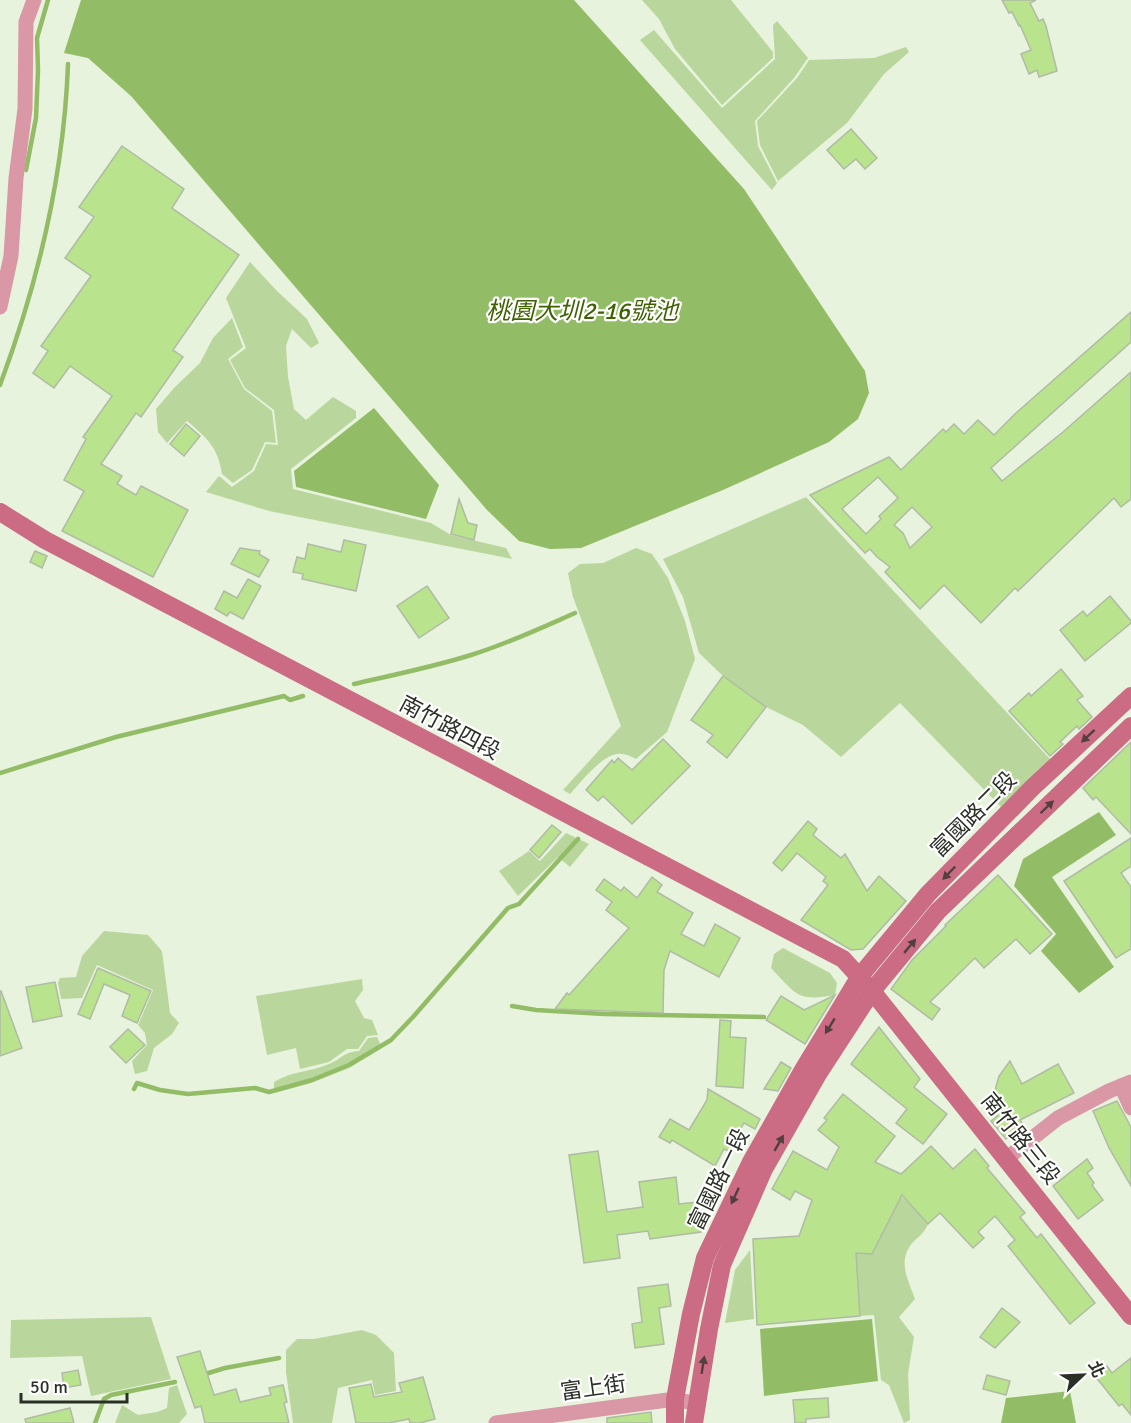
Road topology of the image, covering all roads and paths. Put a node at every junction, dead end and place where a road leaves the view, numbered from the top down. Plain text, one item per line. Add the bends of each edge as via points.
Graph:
1 (34, 0) edge
2 (0, 307) edge
3 (0, 512) edge
4 (1131, 696) edge
5 (1131, 726) edge
6 (860, 976) junction
7 (872, 991) junction
8 (1126, 1084) edge
9 (1131, 1108) edge
10 (1006, 1159) junction
11 (1131, 1316) edge
12 (675, 1399) junction
13 (697, 1404) junction
14 (496, 1423) edge
15 (675, 1423) edge
16 (694, 1423) edge

1 - 2 street via 26,22 25,109 11,256
3 - 6 street, 南竹路四段 via 45,540 843,959
4 -> 6 street, 富國路二段 via 1032,788 928,894
7 -> 5 street, 富國路二段 via 938,911
6 - 7 street, 南竹路四段
6 -> 12 street, 富國路一段 via 751,1162 705,1258
7 - 10 street, 南竹路三段
13 -> 7 street, 富國路一段 via 709,1329 723,1265 732,1243 764,1169 818,1074
8 - 9 street
8 - 10 street via 1058,1118
10 - 11 street, 南竹路三段
12 - 13 street, 富上街
12 - 14 street, 富上街
12 - 15 street, 富國路一段
13 - 16 street, 富國路一段

